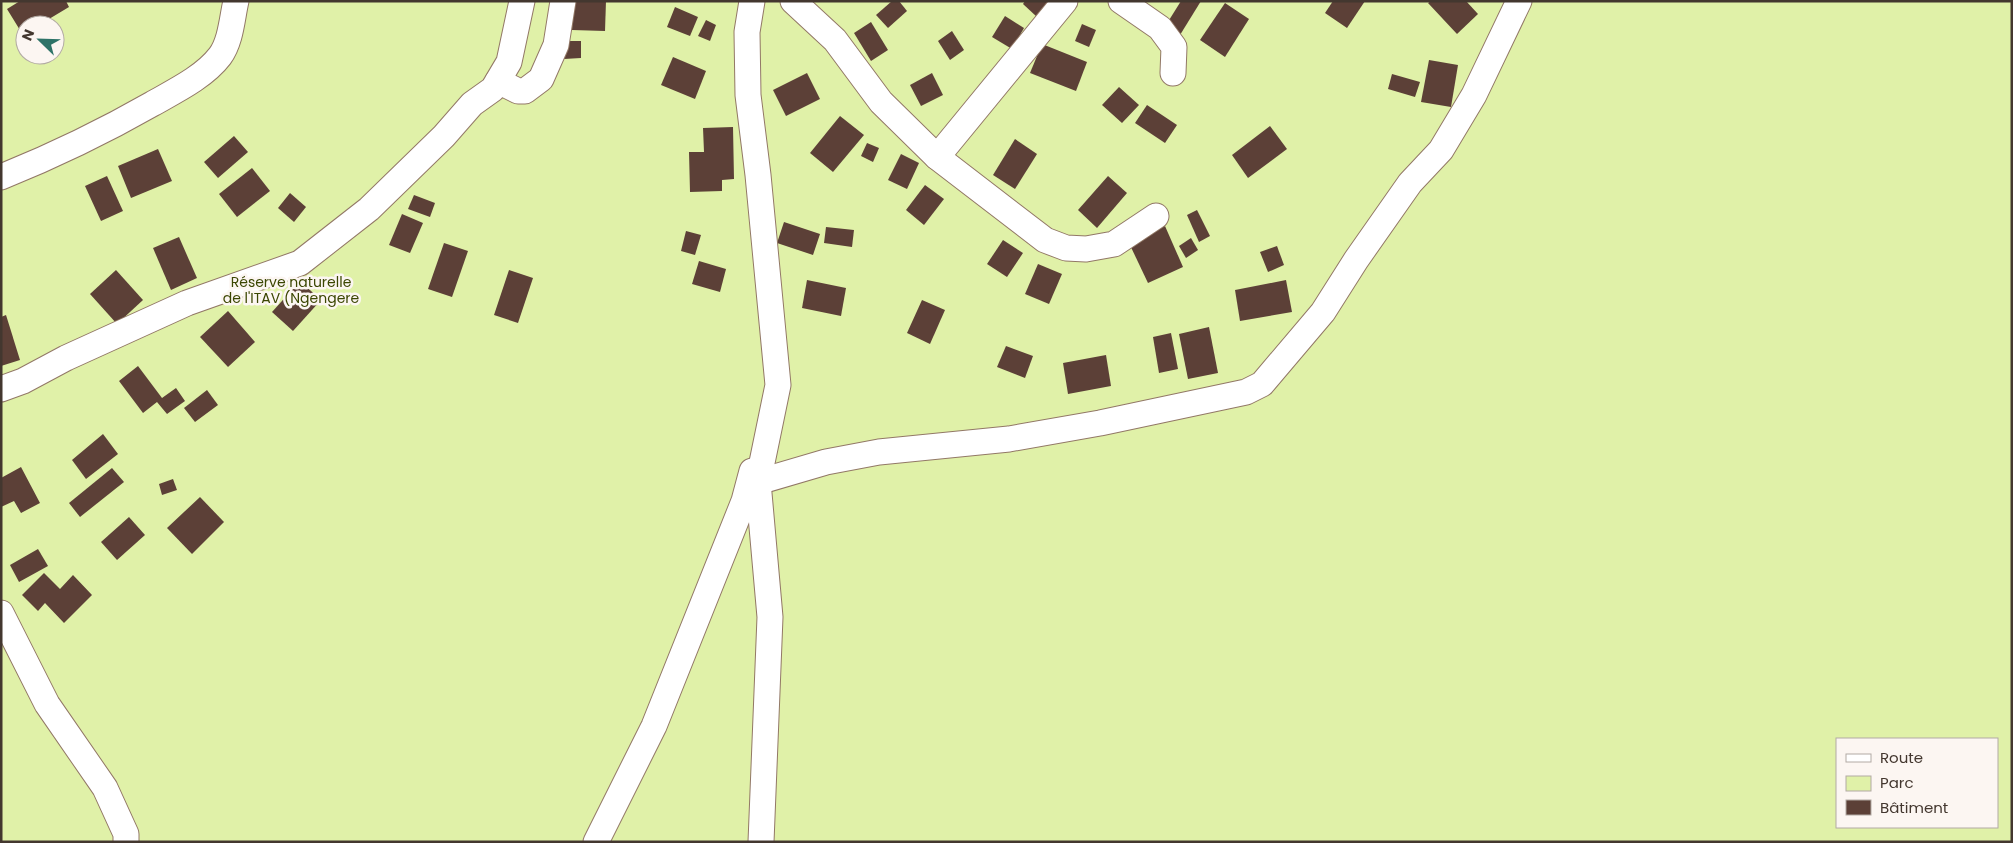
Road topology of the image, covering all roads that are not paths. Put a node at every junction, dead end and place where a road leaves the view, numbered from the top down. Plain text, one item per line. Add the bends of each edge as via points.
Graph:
1 (236, 1) edge
2 (522, 1) edge
3 (563, 1) edge
4 (752, 1) edge
5 (793, 1) edge
6 (1065, 1) edge
7 (1121, 1) edge
8 (1519, 1) edge
9 (1174, 74) dead end
10 (498, 81) junction
11 (937, 157) junction
12 (1, 177) edge
13 (1156, 216) dead end
14 (778, 385) junction
15 (1, 389) edge
16 (758, 482) junction
17 (1, 613) edge
18 (126, 842) edge
19 (596, 842) edge
20 (761, 842) edge

1 - 12 street via 228,37 220,55 204,71 96,136
2 - 10 street via 509,62
3 - 10 street via 556,45 541,79 525,91
4 - 14 street via 747,32 748,95
5 - 11 street via 835,40 881,102
6 - 11 street
7 - 9 street via 1160,28 1174,47
8 - 16 street via 1474,95 1441,150 1410,183 1323,312 1262,384 1246,392 1100,423 1009,439 879,452 826,462
10 - 15 street via 494,89 472,104 444,136 368,209 300,263 187,303
11 - 13 street via 1045,240 1066,248 1086,249 1114,244
14 - 16 street
14 - 19 street via 744,501 654,726
16 - 20 street via 770,617
17 - 18 street via 47,704 105,788 126,834

